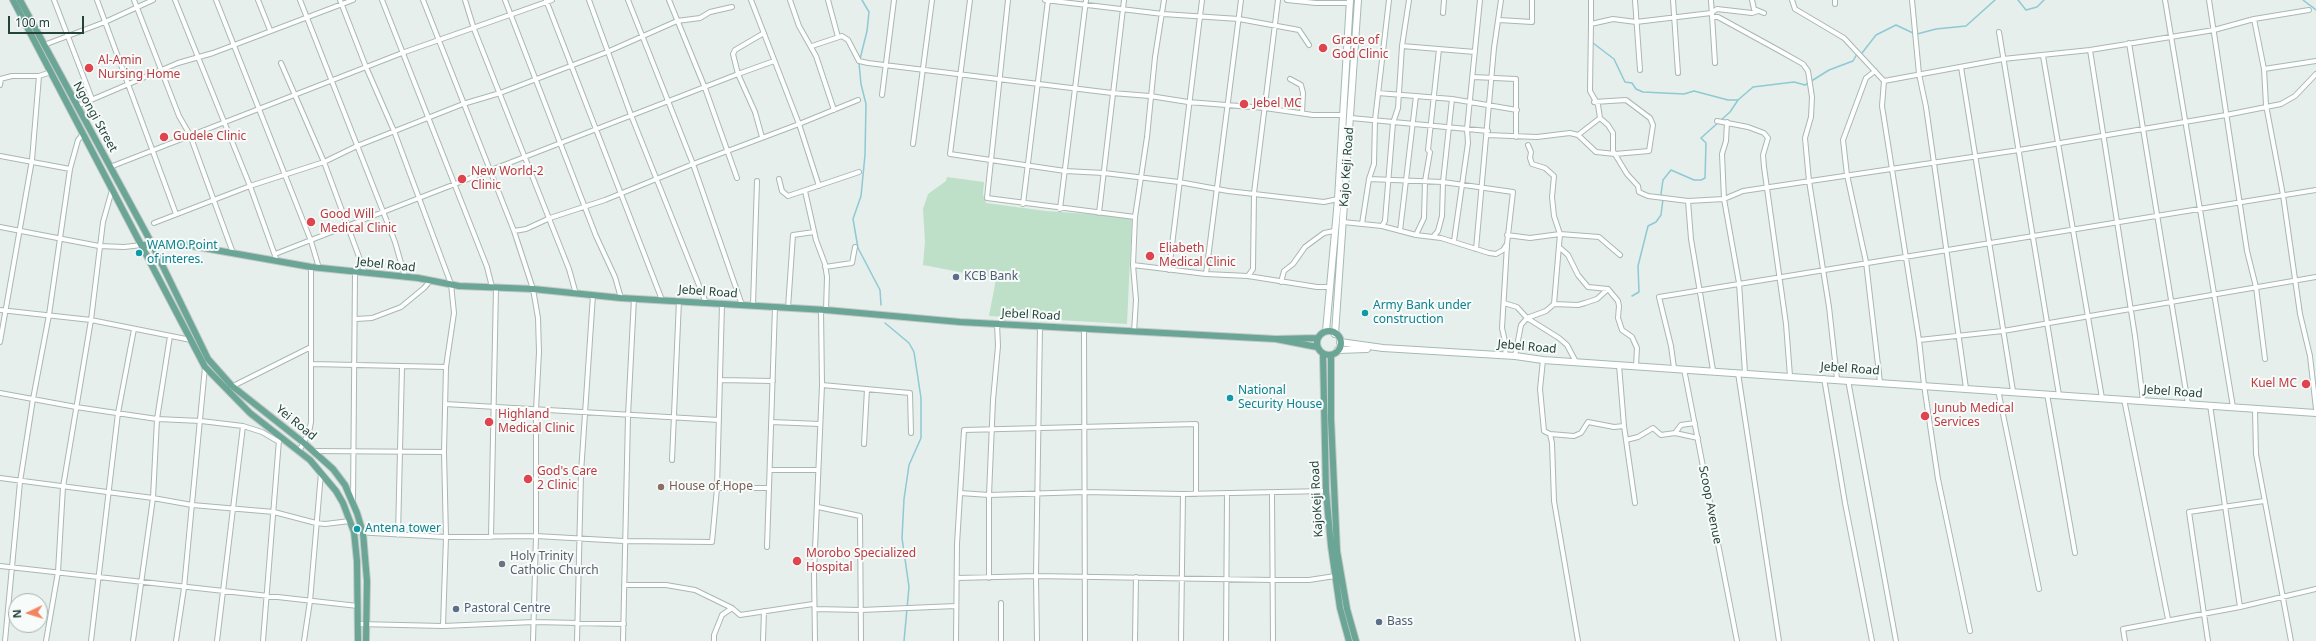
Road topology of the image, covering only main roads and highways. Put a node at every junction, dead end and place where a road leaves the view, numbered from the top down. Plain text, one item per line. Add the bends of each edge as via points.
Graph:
1 (13, 0) edge
2 (20, 0) edge
3 (1358, 0) edge
4 (1350, 1) edge
5 (152, 244) junction
6 (142, 245) junction
7 (1326, 332) junction
8 (1335, 334) junction
9 (1318, 338) junction
10 (1276, 339) junction
11 (1340, 342) junction
12 (1317, 347) junction
13 (1383, 348) junction
14 (1338, 350) junction
15 (1323, 354) junction
16 (1331, 355) junction
17 (2316, 413) edge
18 (358, 641) edge
19 (366, 641) edge
20 (1349, 641) edge
21 (1356, 641) edge

1 - 6 main road, Ngongi Street
2 - 5 main road, Ngongi Street
3 - 8 main road, Kajo Keji Road
4 - 7 main road, Kajo Keji Road via 1338,200
5 - 6 main road, Jebel Road
5 - 10 main road, Jebel Road via 180,244 311,267 451,284 1040,327
5 - 19 main road, Yei Road via 208,359 232,386 304,443 341,478 353,502 363,533 367,580
6 - 18 main road, Yei Road via 205,367 225,390 280,439 299,452 336,490 354,532 358,569
7 - 8 main road
7 - 9 main road
8 - 11 main road
9 - 10 main road, Jebel Road
9 - 12 main road
10 - 12 main road, Jebel Road
11 - 13 main road, Jebel Road
11 - 14 main road
12 - 15 main road
13 - 14 main road, Jebel Road
13 - 17 main road, Jebel Road
14 - 16 main road
15 - 16 main road
15 - 20 main road, KajoKeji Road via 1326,491 1335,576
16 - 21 main road, KajoKeji Road via 1336,537 1342,580

